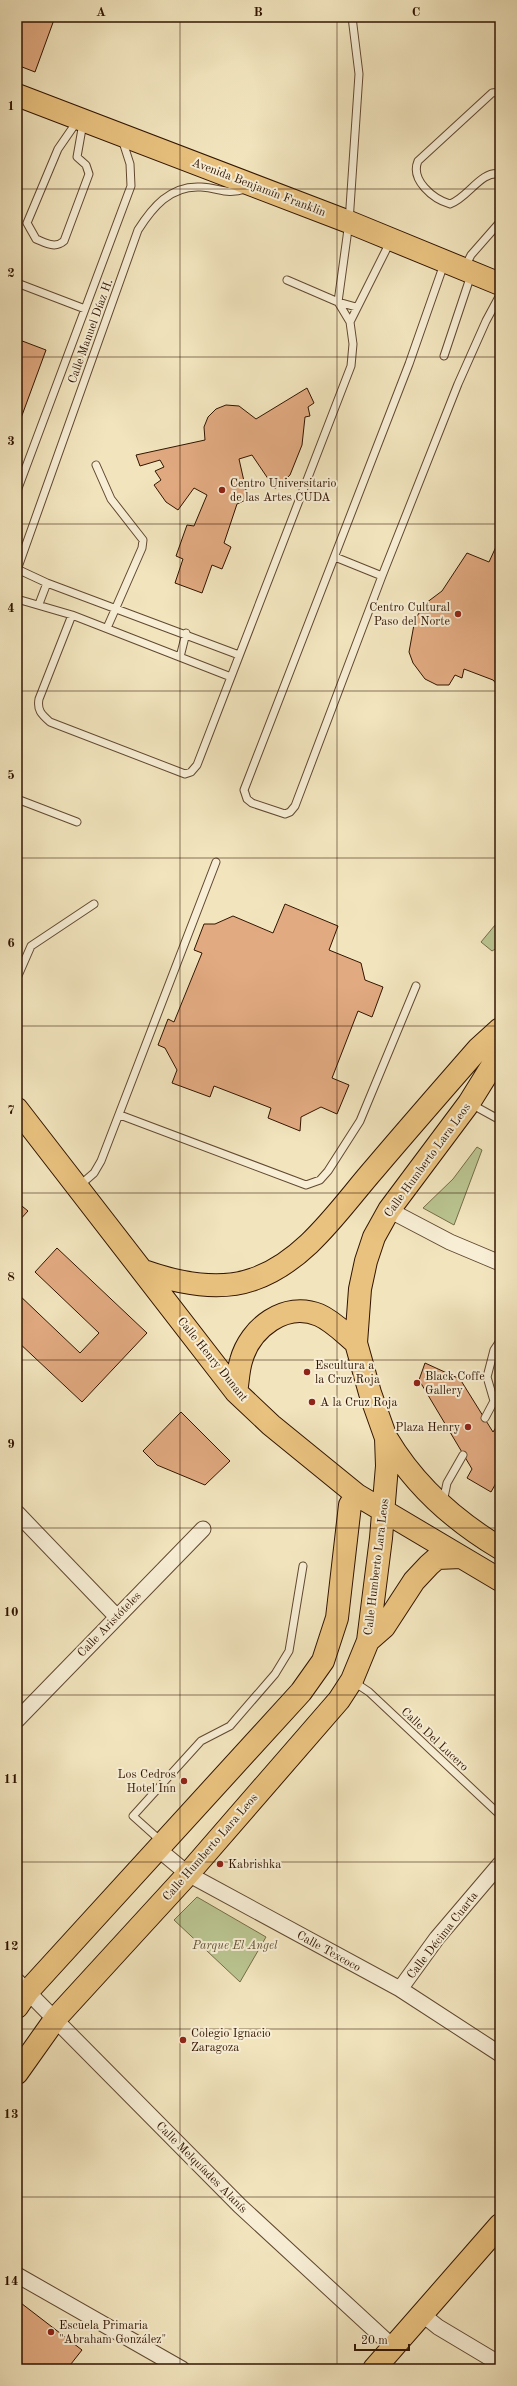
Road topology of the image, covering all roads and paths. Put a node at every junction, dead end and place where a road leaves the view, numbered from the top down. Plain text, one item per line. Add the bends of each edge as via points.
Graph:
1 (352, 17) edge
2 (500, 92) edge
3 (17, 95) edge
4 (82, 119) junction
5 (120, 134) junction
6 (500, 174) edge
7 (256, 186) junction
8 (349, 222) junction
9 (500, 222) edge
10 (392, 239) junction
11 (460, 268) junction
12 (287, 280) dead end
13 (17, 283) edge
14 (500, 284) edge
15 (500, 296) edge
16 (338, 302) junction
17 (356, 307) junction
18 (85, 309) junction
19 (350, 322) junction
20 (444, 356) dead end
21 (96, 465) dead end
22 (17, 491) edge
23 (335, 557) junction
24 (17, 570) edge
25 (382, 576) junction
26 (47, 583) junction
27 (17, 599) edge
28 (39, 604) junction
29 (116, 608) junction
30 (72, 615) junction
31 (107, 628) junction
32 (186, 633) junction
33 (239, 655) junction
34 (180, 657) junction
35 (230, 677) junction
36 (17, 799) edge
37 (77, 822) dead end
38 (216, 862) dead end
39 (94, 904) dead end
40 (17, 978) edge
41 (416, 986) dead end
42 (500, 1029) edge
43 (500, 1053) edge
44 (469, 1103) junction
45 (17, 1109) edge
46 (120, 1115) junction
47 (500, 1120) edge
48 (78, 1187) junction
49 (389, 1210) junction
50 (500, 1263) edge
51 (144, 1271) junction
52 (500, 1341) edge
53 (356, 1343) junction
54 (236, 1392) junction
55 (497, 1399) edge
56 (485, 1418) dead end
57 (386, 1438) junction
58 (463, 1455) dead end
59 (357, 1495) junction
60 (442, 1508) junction
61 (383, 1510) junction
62 (17, 1513) edge
63 (202, 1529) dead end
64 (500, 1548) edge
65 (461, 1556) junction
66 (303, 1566) dead end
67 (500, 1580) edge
68 (116, 1616) junction
69 (368, 1641) junction
70 (352, 1680) junction
71 (17, 1720) edge
72 (500, 1815) edge
73 (161, 1846) junction
74 (500, 1864) edge
75 (188, 1874) junction
76 (400, 1989) junction
77 (21, 1993) edge
78 (56, 2018) junction
79 (500, 2054) edge
80 (17, 2073) edge
81 (500, 2225) edge
82 (17, 2275) edge
83 (422, 2314) junction
84 (393, 2347) junction
85 (500, 2364) edge
86 (182, 2369) edge
87 (374, 2369) edge

1 - 8 lane via 359,74
2 - 6 lane via 492,93 418,161 415,168 419,182 443,202 450,204 464,197 487,175
3 - 4 main road, Avenida Benjamín Franklin
4 - 4 lane via 58,149 27,223 36,239 53,246 64,241 89,174 86,164 77,157
4 - 5 main road, Avenida Benjamín Franklin
5 - 7 main road, Avenida Benjamín Franklin
5 - 18 lane, Calle Manuel Díaz H. via 130,164 131,186
7 - 8 main road, Avenida Benjamín Franklin
7 - 24 lane, Calle Manuel Díaz H. via 232,193 200,186 171,192 151,210 141,225
8 - 10 main road, Avenida Benjamín Franklin
8 - 16 lane
9 - 11 lane
10 - 11 main road, Avenida Benjamín Franklin
10 - 17 lane
11 - 14 main road, Avenida Benjamín Franklin
11 - 20 lane
11 - 23 lane via 409,364
12 - 16 lane
13 - 18 lane
15 - 25 lane via 458,384
16 - 17 lane
16 - 19 lane
17 - 19 lane
18 - 22 lane, Calle Manuel Díaz H.
19 - 33 lane via 353,344 350,366
21 - 29 lane via 111,499 143,540 142,548
23 - 25 lane
23 - 25 lane via 244,790 247,799 252,803 285,814 295,806
24 - 26 lane
26 - 28 lane
26 - 29 lane
27 - 28 lane
28 - 30 lane
29 - 31 lane
29 - 32 lane
30 - 31 lane
30 - 35 lane via 39,699 38,707 41,714 50,722 185,774 192,772 197,765
31 - 34 lane
32 - 33 lane
32 - 34 lane
33 - 35 lane
34 - 35 lane
36 - 37 lane
38 - 46 lane
39 - 40 lane via 31,946
41 - 46 lane via 360,1121 320,1180 306,1185 266,1172
42 - 51 main road via 478,1049 316,1236 278,1269 253,1280 210,1285 175,1282
43 - 44 main road, Calle Humberto Lara Leos
44 - 47 lane
44 - 49 main road, Calle Humberto Lara Leos
45 - 48 main road, Calle Henry Dunant
46 - 48 lane via 101,1161 94,1172
48 - 51 main road, Calle Henry Dunant
49 - 50 street via 450,1242
49 - 53 main road, Calle Humberto Lara Leos via 374,1237 366,1261 360,1289
51 - 54 main road, Calle Henry Dunant
52 - 55 lane via 494,1350 487,1377
53 - 54 main road via 319,1315 302,1311 283,1314 263,1325 251,1339 241,1360
53 - 57 main road, Calle Humberto Lara Leos
54 - 59 main road, Calle Henry Dunant via 271,1425
55 - 56 lane
57 - 60 main road via 402,1464
57 - 61 main road, Calle Humberto Lara Leos
58 - 60 lane via 448,1483
59 - 61 main road, Calle Henry Dunant
59 - 73 main road via 350,1505 337,1618 323,1661 301,1692
60 - 64 main road
61 - 65 main road, Calle Henry Dunant
61 - 69 main road, Calle Humberto Lara Leos
62 - 68 street
63 - 68 street, Calle Aristóteles
65 - 67 main road, Calle Henry Dunant
65 - 69 main road via 437,1558 428,1564 384,1627
66 - 73 lane via 289,1651 275,1674 230,1726 201,1741 133,1816
68 - 71 street, Calle Aristóteles
69 - 70 main road, Calle Humberto Lara Leos
70 - 72 lane, Calle Del Lucero via 369,1692
70 - 75 main road, Calle Humberto Lara Leos via 339,1700
73 - 75 street, Calle Texcoco
73 - 77 main road
74 - 76 street, Calle Décima Cuarta via 437,1938
75 - 76 street, Calle Texcoco
75 - 78 main road, Calle Humberto Lara Leos
76 - 79 street, Calle Texcoco
77 - 78 street, Calle Melquíades Alanís
78 - 80 main road, Calle Humberto Lara Leos
78 - 84 street, Calle Melquíades Alanís via 240,2206
81 - 83 main road
82 - 86 street
83 - 84 main road
83 - 85 street via 438,2327
84 - 87 main road

